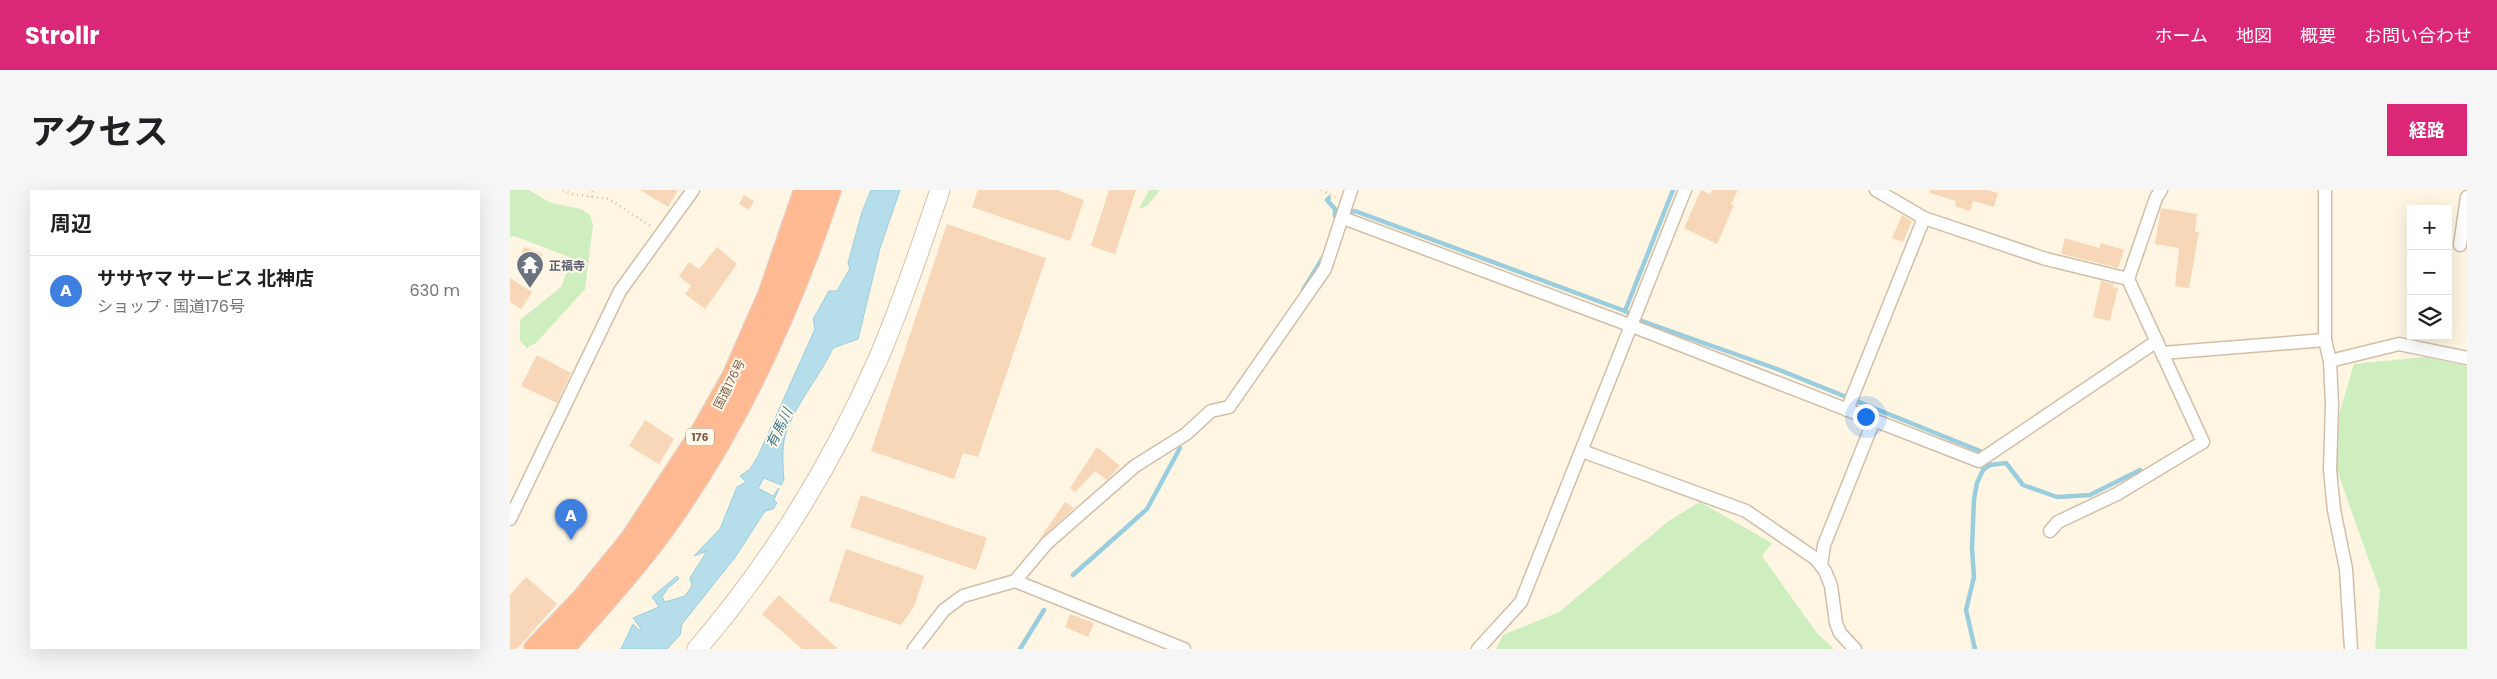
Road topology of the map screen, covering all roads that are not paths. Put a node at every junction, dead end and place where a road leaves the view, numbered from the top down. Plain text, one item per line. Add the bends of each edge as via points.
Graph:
1 (693, 190) edge
2 (806, 190) edge
3 (829, 190) edge
4 (940, 190) edge
5 (1352, 190) edge
6 (1684, 190) edge
7 (1876, 190) edge
8 (2161, 190) edge
9 (2325, 190) edge
10 (2467, 197) edge
11 (1344, 215) junction
12 (1924, 218) junction
13 (2460, 245) dead end
14 (2128, 279) junction
15 (1632, 326) junction
16 (2325, 340) junction
17 (2157, 341) junction
18 (2162, 353) junction
19 (2467, 358) edge
20 (2330, 361) junction
21 (1847, 410) junction
22 (1874, 420) junction
23 (1582, 451) junction
24 (510, 519) edge
25 (2050, 531) dead end
26 (1821, 565) junction
27 (1015, 581) junction
28 (536, 649) edge
29 (561, 649) edge
30 (697, 649) edge
31 (914, 649) edge
32 (1184, 649) edge
33 (1478, 649) edge
34 (1855, 649) edge
35 (2351, 649) edge

1 - 24 street via 620,291
2 - 28 highway, 国道176号 / 176 via 770,295 733,379 703,432 632,540 583,600
3 - 29 highway, 国道176号 / 176 via 805,261 779,322 742,399 693,483 620,582
4 - 30 street via 878,358 830,456 780,540
5 - 11 street
6 - 15 street
7 - 12 street
8 - 14 street
9 - 16 street
10 - 13 street
11 - 15 street
11 - 27 street via 1325,269 1229,406 1211,411 1186,434 1135,466 1047,543
12 - 14 street via 2046,259
12 - 21 street
14 - 17 street
15 - 21 street
15 - 23 street
16 - 18 street
16 - 20 street
17 - 18 street
17 - 22 street via 1978,461
18 - 25 street via 2203,442 2117,494 2058,522
19 - 20 street via 2399,344
20 - 35 street via 2330,470 2346,569
21 - 22 street
22 - 26 street via 1824,545
23 - 26 street via 1746,511
23 - 33 street via 1520,602
26 - 34 street via 1831,586 1840,633
27 - 31 street via 964,596 944,610
27 - 32 street

